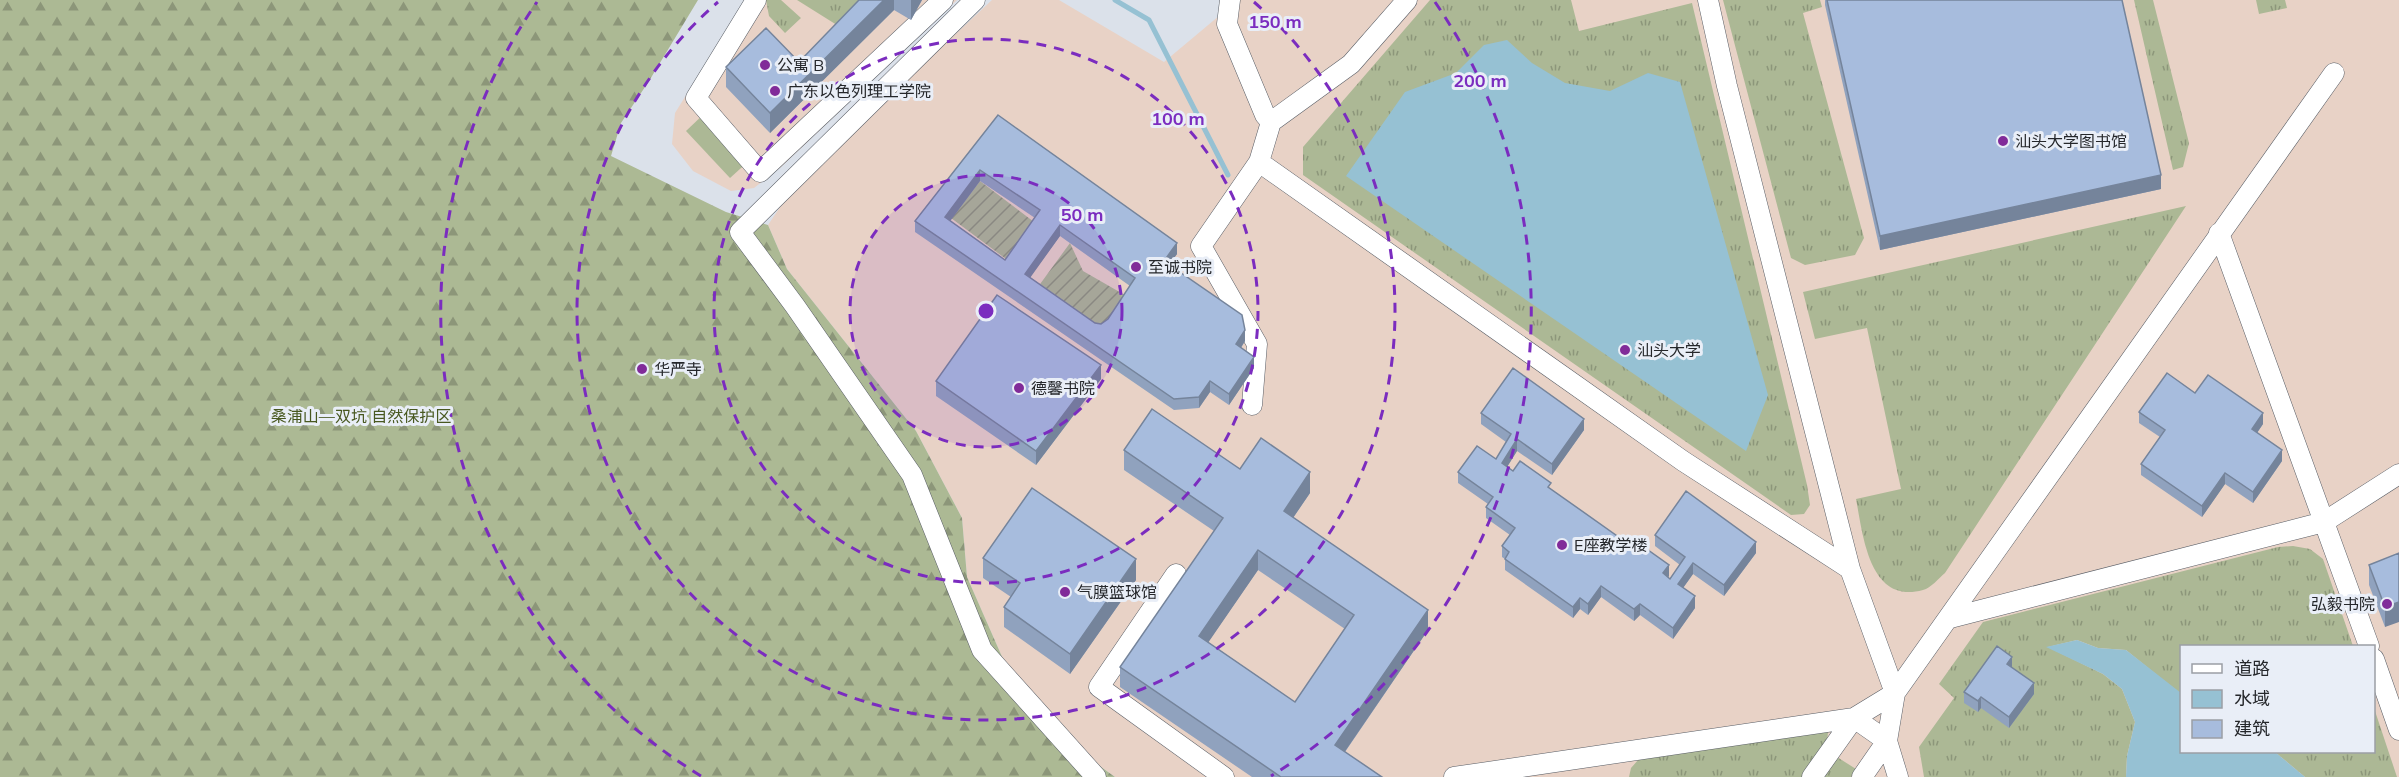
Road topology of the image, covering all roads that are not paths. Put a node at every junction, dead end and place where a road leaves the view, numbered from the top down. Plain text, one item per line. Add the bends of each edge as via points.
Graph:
1 (756, 0) edge
2 (943, 0) edge
3 (975, 0) edge
4 (1230, 0) edge
5 (1407, 0) edge
6 (1708, 0) edge
7 (2334, 73) dead end
8 (1271, 122) junction
9 (1259, 162) junction
10 (2219, 233) junction
11 (1252, 405) dead end
12 (2399, 474) edge
13 (2324, 522) junction
14 (1850, 568) junction
15 (1176, 574) dead end
16 (1950, 618) junction
17 (2369, 645) edge
18 (2375, 664) edge
19 (1895, 693) junction
20 (1854, 718) junction
21 (2399, 730) edge
22 (1887, 741) junction
23 (1096, 777) edge
24 (1224, 777) edge
25 (1454, 777) edge
26 (1812, 777) edge
27 (1862, 777) edge
28 (1898, 777) edge

1 - 2 street via 696,98 760,172
3 - 23 street via 740,232 912,475 982,650
4 - 8 street via 1227,24
5 - 8 street via 1351,64
6 - 14 street
7 - 10 street
8 - 9 street
9 - 11 street via 1201,246 1257,344
9 - 14 street via 1683,461
10 - 13 street
10 - 16 street
12 - 13 street
13 - 16 street
13 - 17 street
14 - 19 street
15 - 24 street via 1100,687
16 - 19 street
18 - 21 street
19 - 20 street
19 - 22 street
20 - 22 street
20 - 25 street
20 - 26 street
22 - 27 street
22 - 28 street

